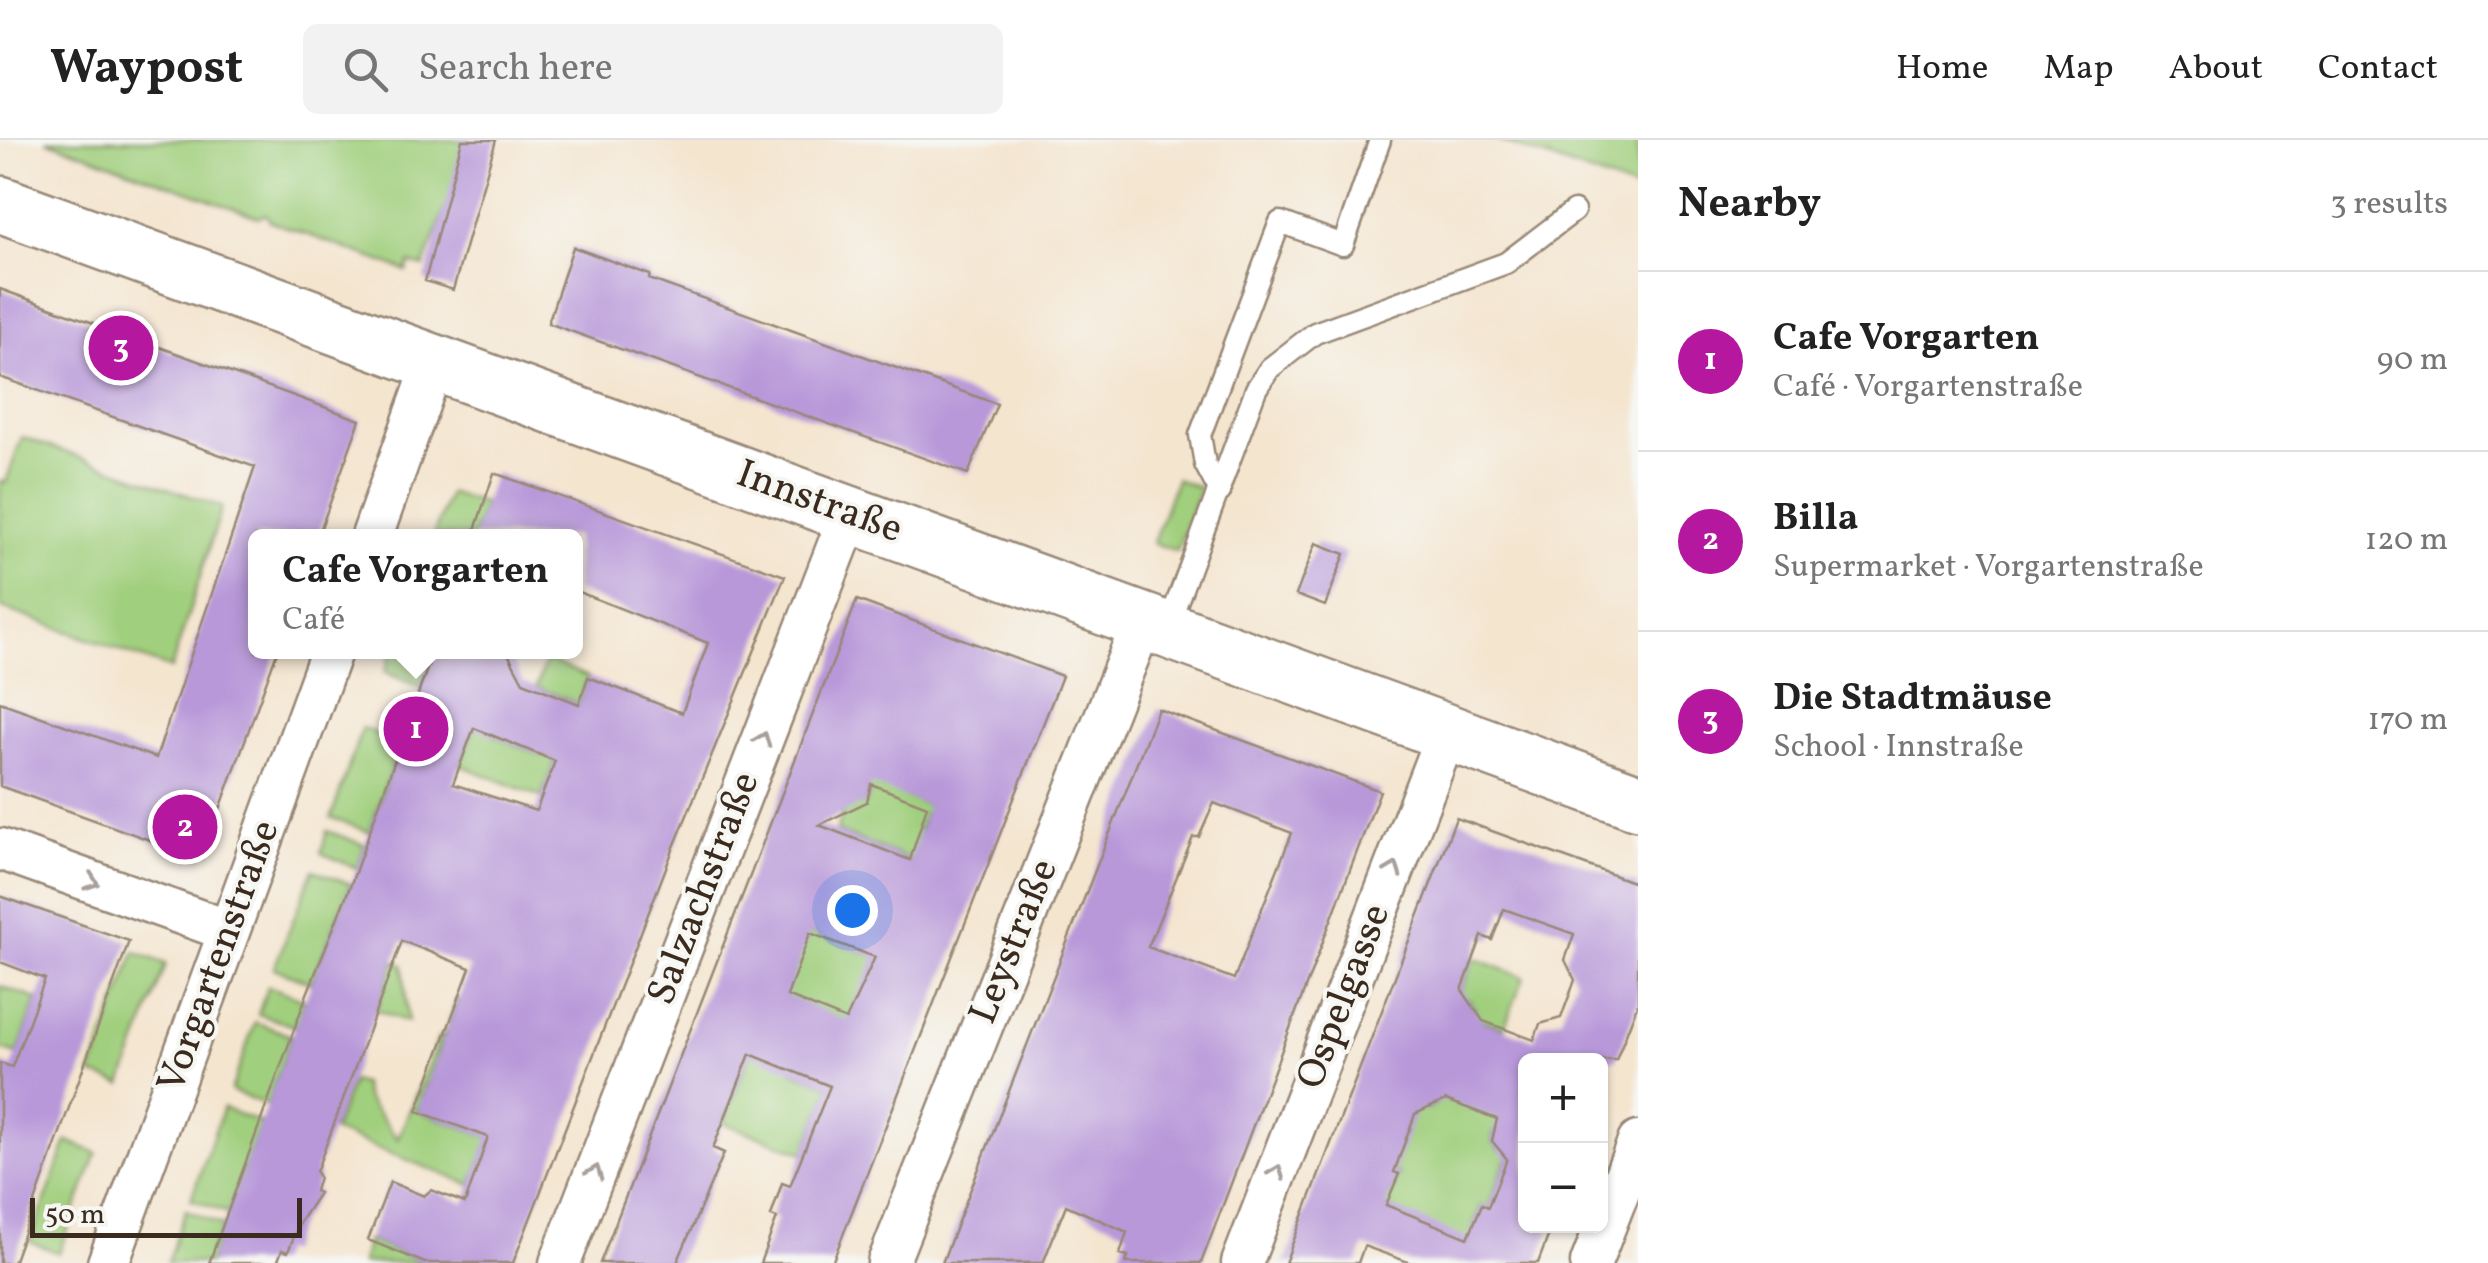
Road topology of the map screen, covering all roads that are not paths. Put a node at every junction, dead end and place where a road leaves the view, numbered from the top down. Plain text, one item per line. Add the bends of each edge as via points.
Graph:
1 (1380, 140) edge
2 (0, 204) edge
3 (1574, 211) dead end
4 (434, 362) junction
5 (1220, 492) junction
6 (850, 514) junction
7 (374, 529) edge
8 (1155, 625) junction
9 (328, 659) edge
10 (1447, 732) junction
11 (1638, 802) edge
12 (0, 849) edge
13 (229, 930) junction
14 (1638, 1142) edge
15 (108, 1263) edge
16 (560, 1263) edge
17 (888, 1263) edge
18 (1242, 1263) edge
19 (1592, 1263) edge

1 - 5 lane via 1343,245 1280,222 1200,435 1200,452
2 - 4 main road, Innstraße
3 - 5 lane via 1506,263 1349,318 1288,352 1256,388
4 - 6 main road, Innstraße
4 - 7 street
5 - 8 lane
6 - 8 main road, Innstraße
16 -> 6 street, Salzachstraße
8 - 10 main road, Innstraße
8 - 17 street, Leystraße
9 - 13 street, Vorgartenstraße
10 - 11 main road, Innstraße
18 -> 10 street, Ospelgasse
12 -> 13 street
13 - 15 street, Vorgartenstraße
14 - 19 street

